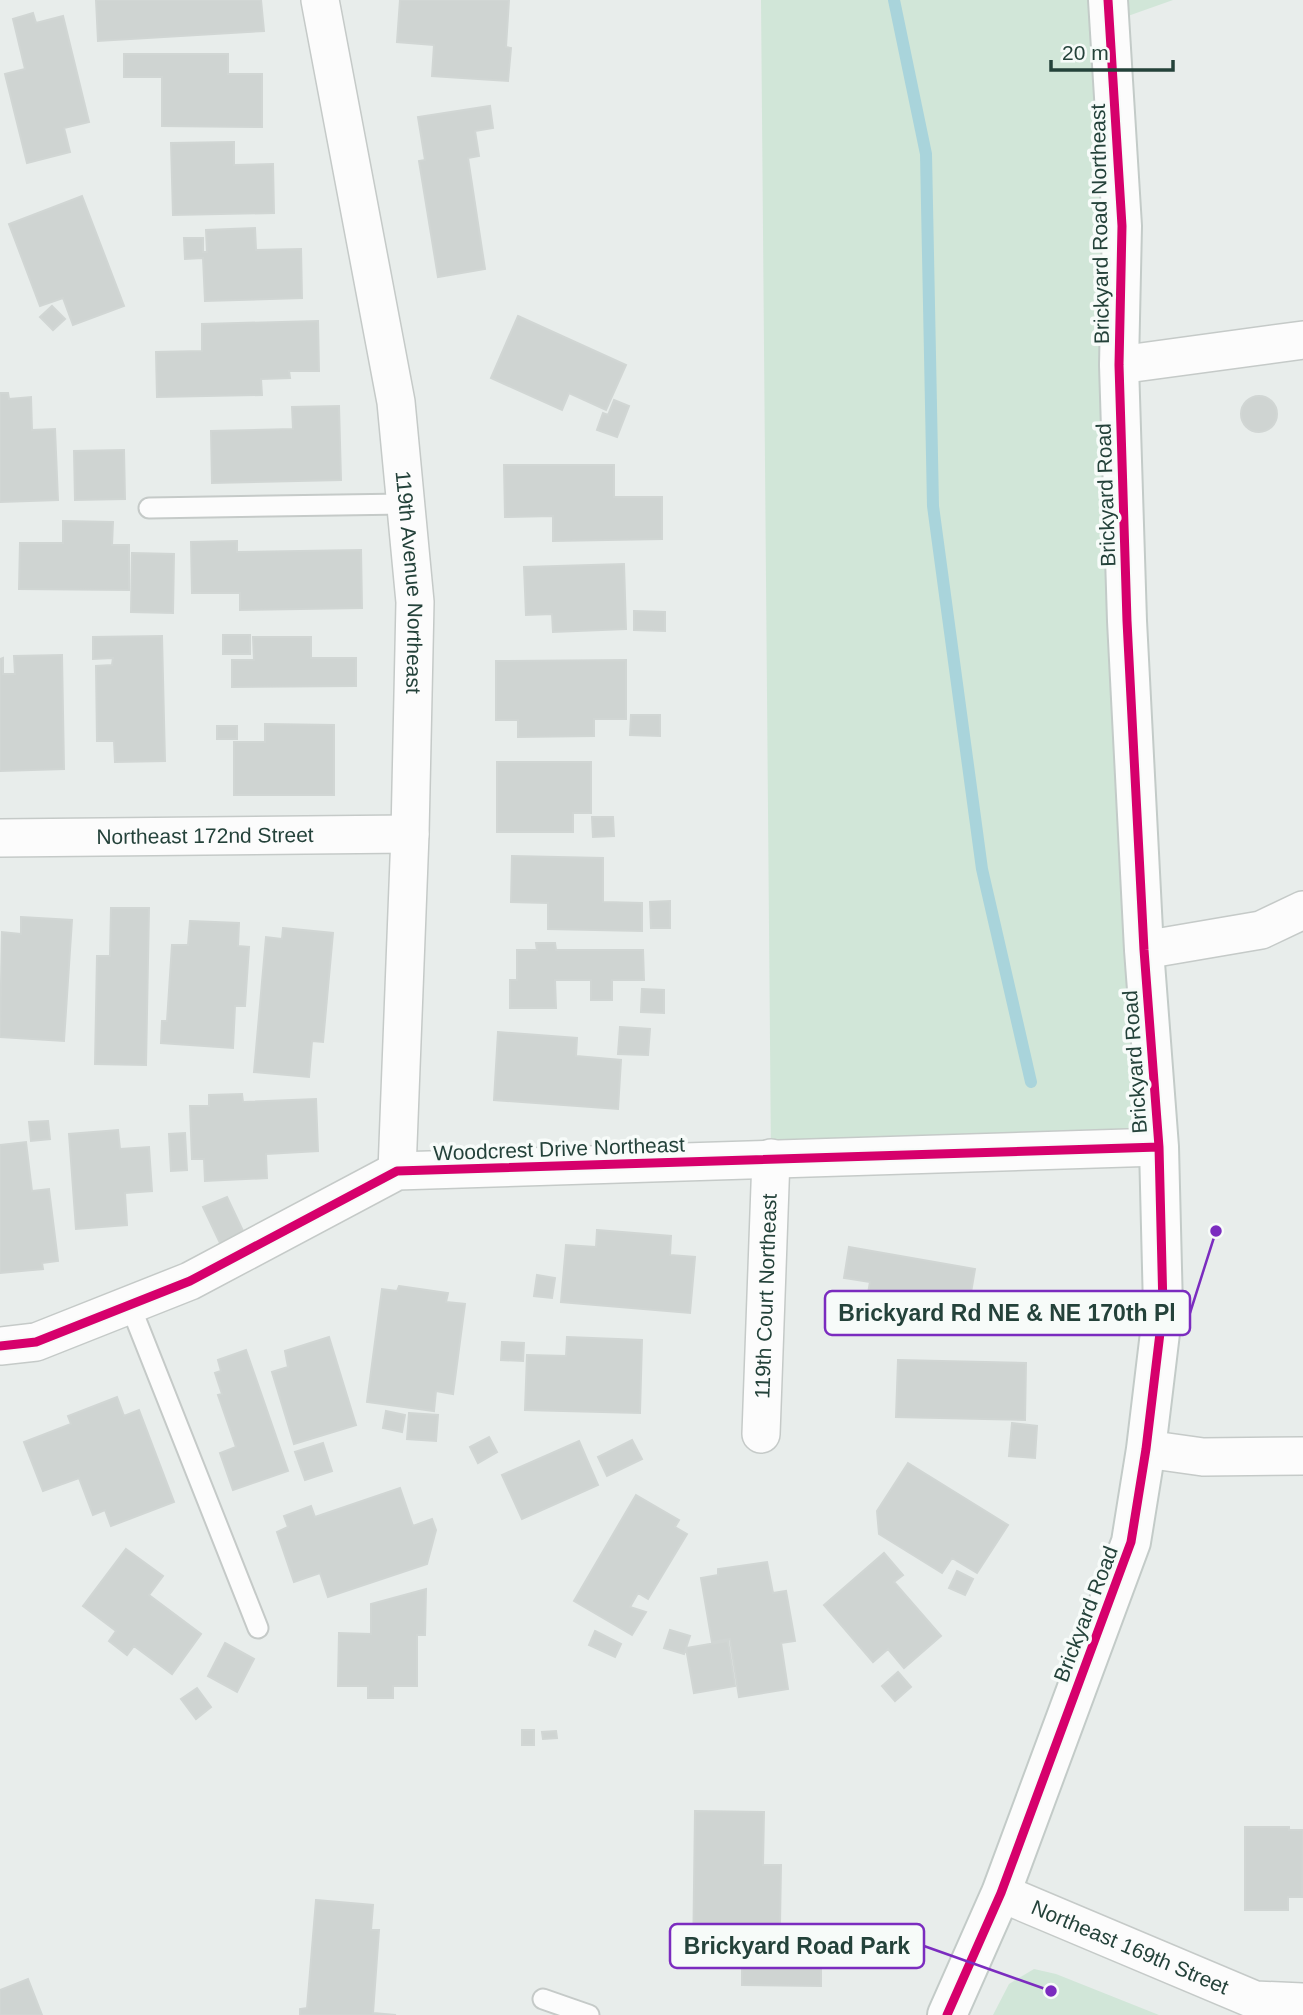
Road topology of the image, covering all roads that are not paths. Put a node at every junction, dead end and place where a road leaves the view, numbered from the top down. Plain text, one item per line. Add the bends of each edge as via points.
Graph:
1 (320, 0) edge
2 (1108, 0) edge
3 (1303, 340) edge
4 (1119, 365) junction
5 (405, 504) junction
6 (149, 508) dead end
7 (410, 834) junction
8 (0, 838) edge
9 (1303, 910) edge
10 (1144, 950) junction
11 (1159, 1147) junction
12 (771, 1158) junction
13 (397, 1171) junction
14 (130, 1305) junction
15 (0, 1346) edge
16 (761, 1434) dead end
17 (1146, 1449) junction
18 (1303, 1456) edge
19 (258, 1628) dead end
20 (1001, 1893) junction
21 (542, 1999) dead end
22 (1303, 2002) edge
23 (589, 2015) edge
24 (947, 2015) edge

1 - 5 street, 119th Avenue Northeast via 396,402
2 - 4 street, Brickyard Road Northeast via 1122,226
3 - 4 street
4 - 10 street, Brickyard Road
5 - 6 lane
5 - 7 street, 119th Avenue Northeast via 415,602
7 - 8 street, Northeast 172nd Street
7 - 13 street, 119th Avenue Northeast
9 - 10 street via 1261,930
10 - 11 street, Brickyard Road
11 - 12 street, Woodcrest Drive Northeast
11 - 17 street, Brickyard Road via 1163,1308
12 - 13 street, Woodcrest Drive Northeast
12 - 16 street, 119th Court Northeast
13 - 14 street, Woodcrest Drive Northeast via 190,1281
14 - 15 street, Woodcrest Drive Northeast via 36,1342
14 - 19 lane
17 - 18 street via 1203,1457
17 - 20 street, Brickyard Road via 1131,1542
20 - 22 street, Northeast 169th Street via 1255,2000
20 - 24 street, Brickyard Road
21 - 23 lane

